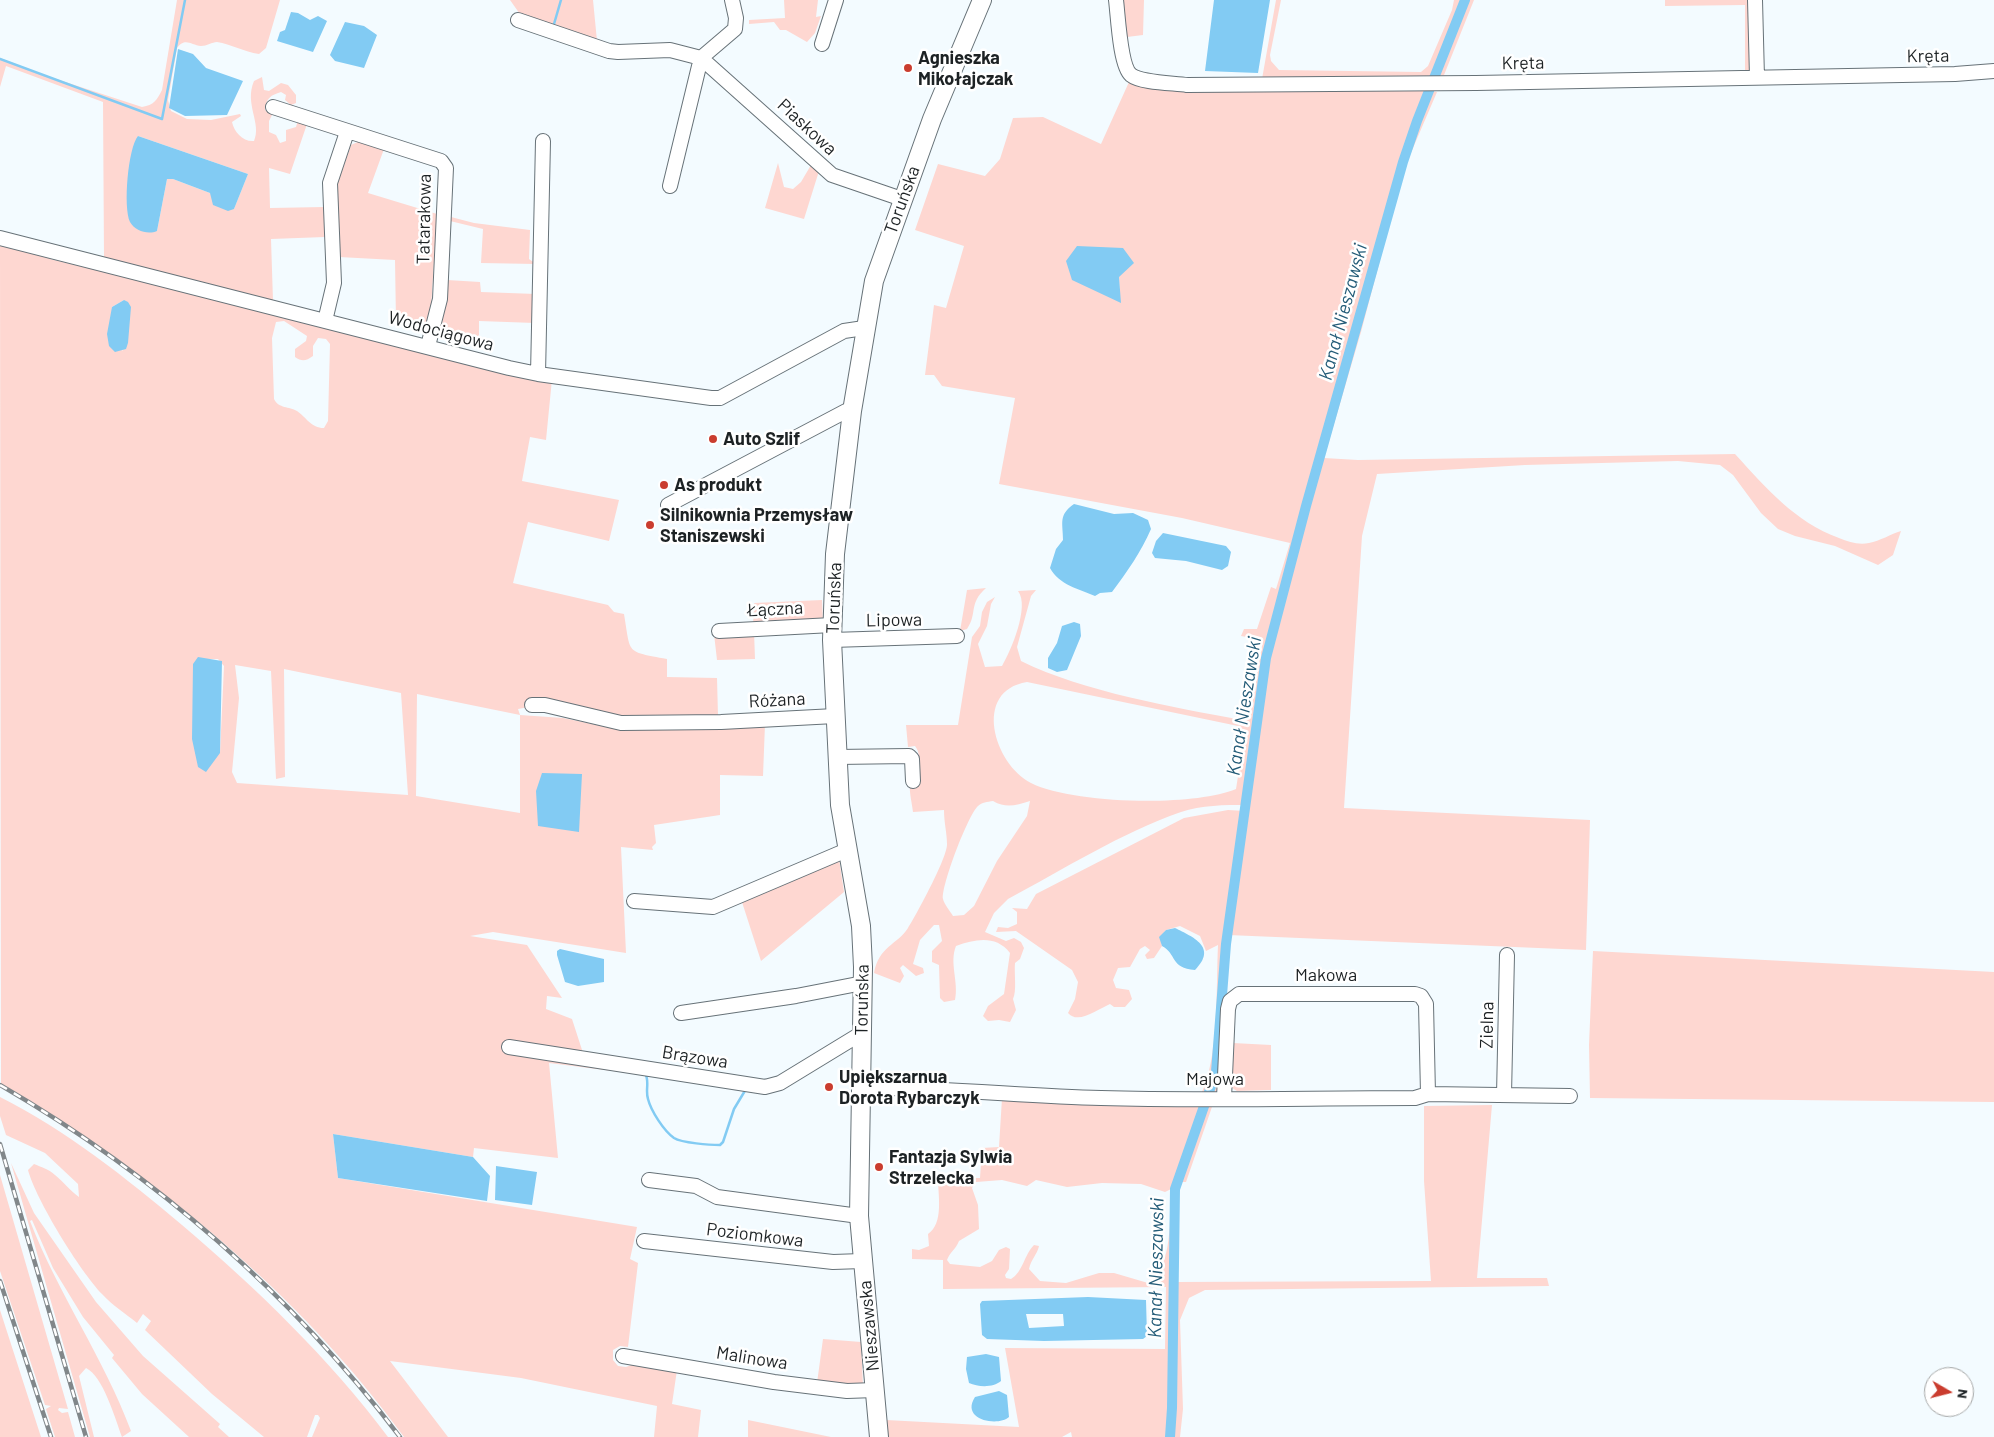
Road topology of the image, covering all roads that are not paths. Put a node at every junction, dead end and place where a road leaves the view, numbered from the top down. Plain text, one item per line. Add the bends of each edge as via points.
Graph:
1 (732, 0) edge
2 (836, 0) edge
3 (982, 0) edge
4 (1116, 0) edge
5 (1755, 0) edge
6 (518, 20) dead end
7 (822, 44) dead end
8 (701, 58) junction
9 (1994, 71) edge
10 (1757, 77) junction
11 (273, 107) dead end
12 (347, 132) junction
13 (543, 141) dead end
14 (670, 186) dead end
15 (902, 199) junction
16 (0, 238) edge
17 (325, 321) junction
18 (864, 328) junction
19 (428, 346) junction
20 (538, 374) junction
21 (852, 411) junction
22 (668, 505) dead end
23 (719, 631) dead end
24 (832, 633) junction
25 (957, 636) dead end
26 (532, 705) dead end
27 (834, 716) junction
28 (837, 757) junction
29 (913, 781) dead end
30 (848, 850) junction
31 (634, 901) dead end
32 (1507, 955) dead end
33 (863, 983) junction
34 (681, 1013) dead end
35 (862, 1033) junction
36 (509, 1047) dead end
37 (860, 1088) junction
38 (1428, 1094) junction
39 (1504, 1095) junction
40 (1570, 1096) dead end
41 (1212, 1098) junction
42 (649, 1180) dead end
43 (859, 1216) junction
44 (644, 1240) dead end
45 (862, 1261) junction
46 (623, 1356) dead end
47 (875, 1390) junction
48 (879, 1437) edge

1 - 8 street via 735,29
2 - 7 street
3 - 15 main road, Toruńska
4 - 10 street, Kręta via 1127,70 1136,78 1196,85
5 - 10 street
6 - 8 street, Piaskowa via 608,51 670,50
8 - 14 street
8 - 15 street, Piaskowa via 832,175
9 - 10 street, Kręta
11 - 12 street, Tatarakowa
12 - 17 street via 330,183 334,283
12 - 19 street, Tatarakowa via 440,161 446,168 440,298
13 - 20 street
15 - 18 main road, Toruńska via 874,281
16 - 17 street, Wodociągowa
17 - 19 street, Wodociągowa
18 - 20 street, Wodociągowa via 844,331 720,398
18 - 21 main road, Toruńska
19 - 20 street, Wodociągowa
21 - 22 street via 846,411
21 - 24 main road, Toruńska via 836,549
23 - 24 street, Łączna
24 - 25 street, Lipowa
24 - 27 main road, Toruńska
26 - 27 street, Różana via 545,705 621,723
27 - 28 main road, Toruńska
28 - 29 street via 909,756
28 - 30 main road, Toruńska via 840,805
30 - 31 street via 713,908
30 - 33 main road, Toruńska via 860,926
32 - 39 street, Zielna
33 - 34 street
33 - 35 main road, Toruńska
35 - 36 street, Brązowa via 780,1083 765,1087
35 - 37 main road, Toruńska
37 - 41 street, Majowa via 928,1088 1102,1098
37 - 43 main road, Toruńska
38 - 39 street, Majowa
38 - 41 street, Majowa via 1415,1098
38 - 41 street, Makowa via 1426,1004 1421,996 1239,994 1230,1001
39 - 40 street, Majowa
42 - 43 street via 696,1186 718,1197
43 - 45 main road, Nieszawska
44 - 45 street, Poziomkowa via 833,1262
45 - 47 main road, Nieszawska
46 - 47 street, Malinowa via 774,1382 847,1391
47 - 48 main road, Nieszawska

